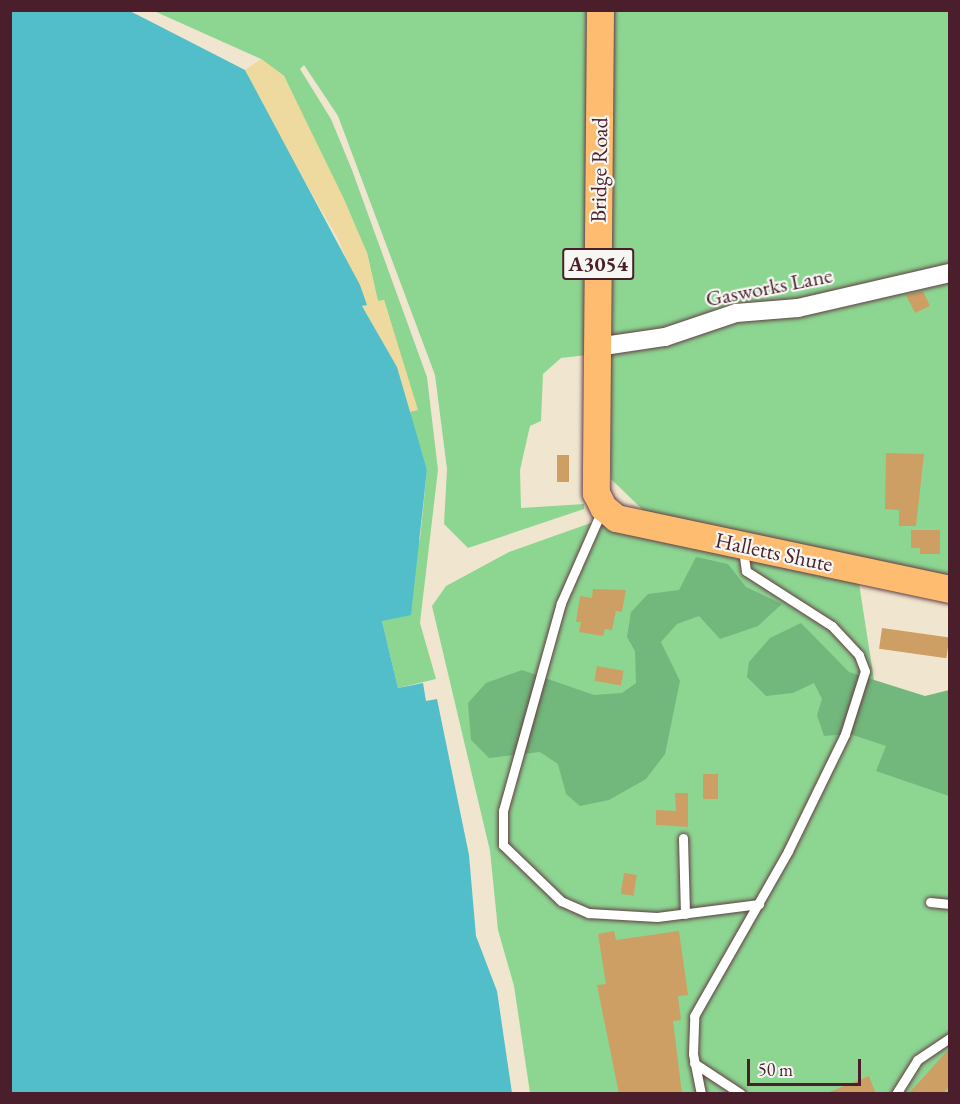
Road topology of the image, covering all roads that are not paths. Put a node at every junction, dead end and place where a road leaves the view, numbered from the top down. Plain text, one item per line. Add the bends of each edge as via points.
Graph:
1 (600, 10) edge
2 (950, 273) edge
3 (597, 347) junction
4 (603, 507) junction
5 (742, 545) junction
6 (950, 589) edge
7 (683, 838) dead end
8 (930, 902) dead end
9 (759, 904) junction
10 (950, 904) edge
11 (685, 914) junction
12 (950, 1038) edge
13 (694, 1063) junction
14 (701, 1094) edge
15 (741, 1094) edge
16 (896, 1094) edge

1 - 3 main road, Bridge Road / A3054
2 - 3 street, Gasworks Lane via 798,308 736,313 665,337
3 - 4 main road, Bridge Road / A3054 via 596,493
4 - 5 main road, Halletts Shute via 616,518
4 - 11 lane via 561,603 503,811 503,845 561,901 588,913
5 - 6 main road, Halletts Shute
5 - 9 lane via 746,571 832,626 859,655 865,671 841,744
7 - 11 lane
8 - 10 lane
9 - 11 lane
9 - 13 lane via 694,1016
12 - 16 lane via 917,1060
13 - 14 lane
13 - 15 lane

